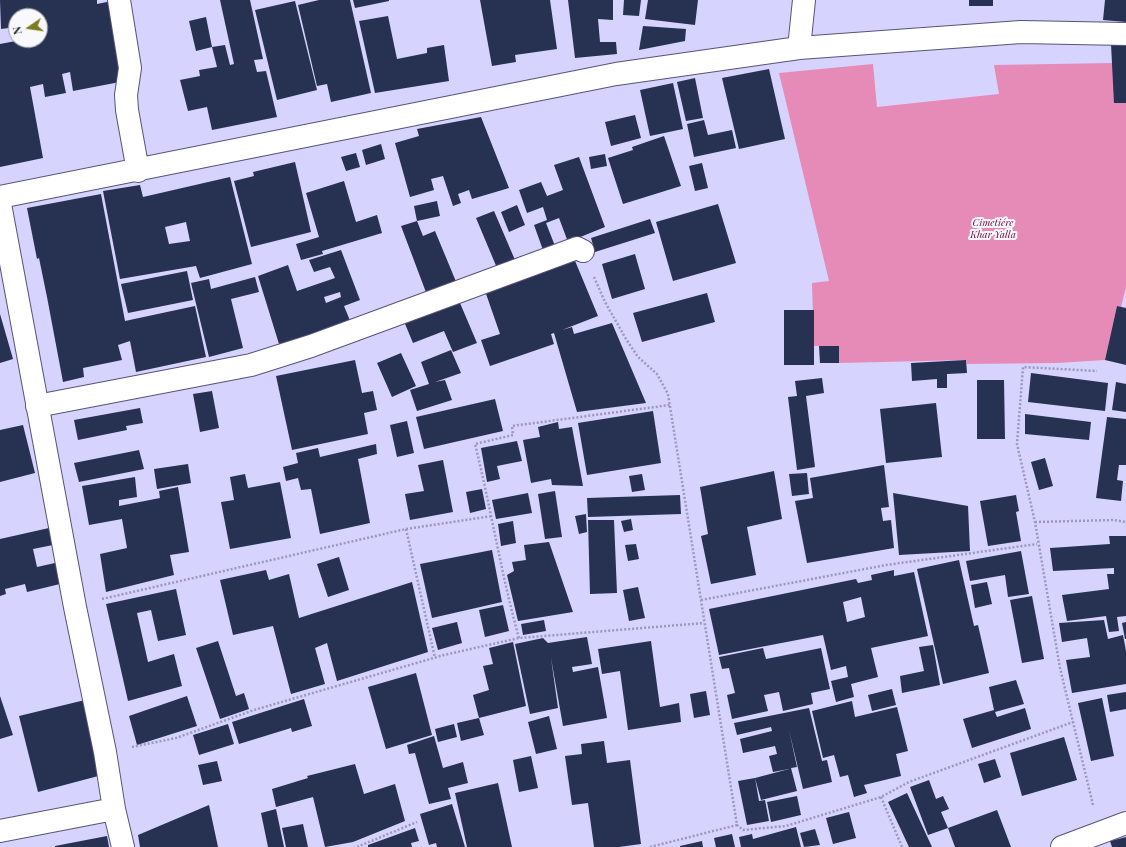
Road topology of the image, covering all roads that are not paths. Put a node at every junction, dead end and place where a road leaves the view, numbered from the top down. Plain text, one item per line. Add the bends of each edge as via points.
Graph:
1 (119, 0) edge
2 (804, 0) edge
3 (1126, 34) edge
4 (799, 48) junction
5 (138, 171) junction
6 (0, 197) edge
7 (0, 204) edge
8 (583, 251) road end
9 (37, 406) junction
10 (114, 809) junction
11 (1126, 823) edge
12 (0, 831) edge
13 (123, 847) edge
14 (1062, 847) edge

1 - 5 street via 130,68 126,95 127,110
2 - 4 street
3 - 4 street via 1021,32
4 - 5 street via 616,74 539,88
5 - 6 street
7 - 9 street
8 - 9 street via 576,248 311,346 251,364
9 - 10 street
10 - 12 street
10 - 13 street
11 - 14 street

